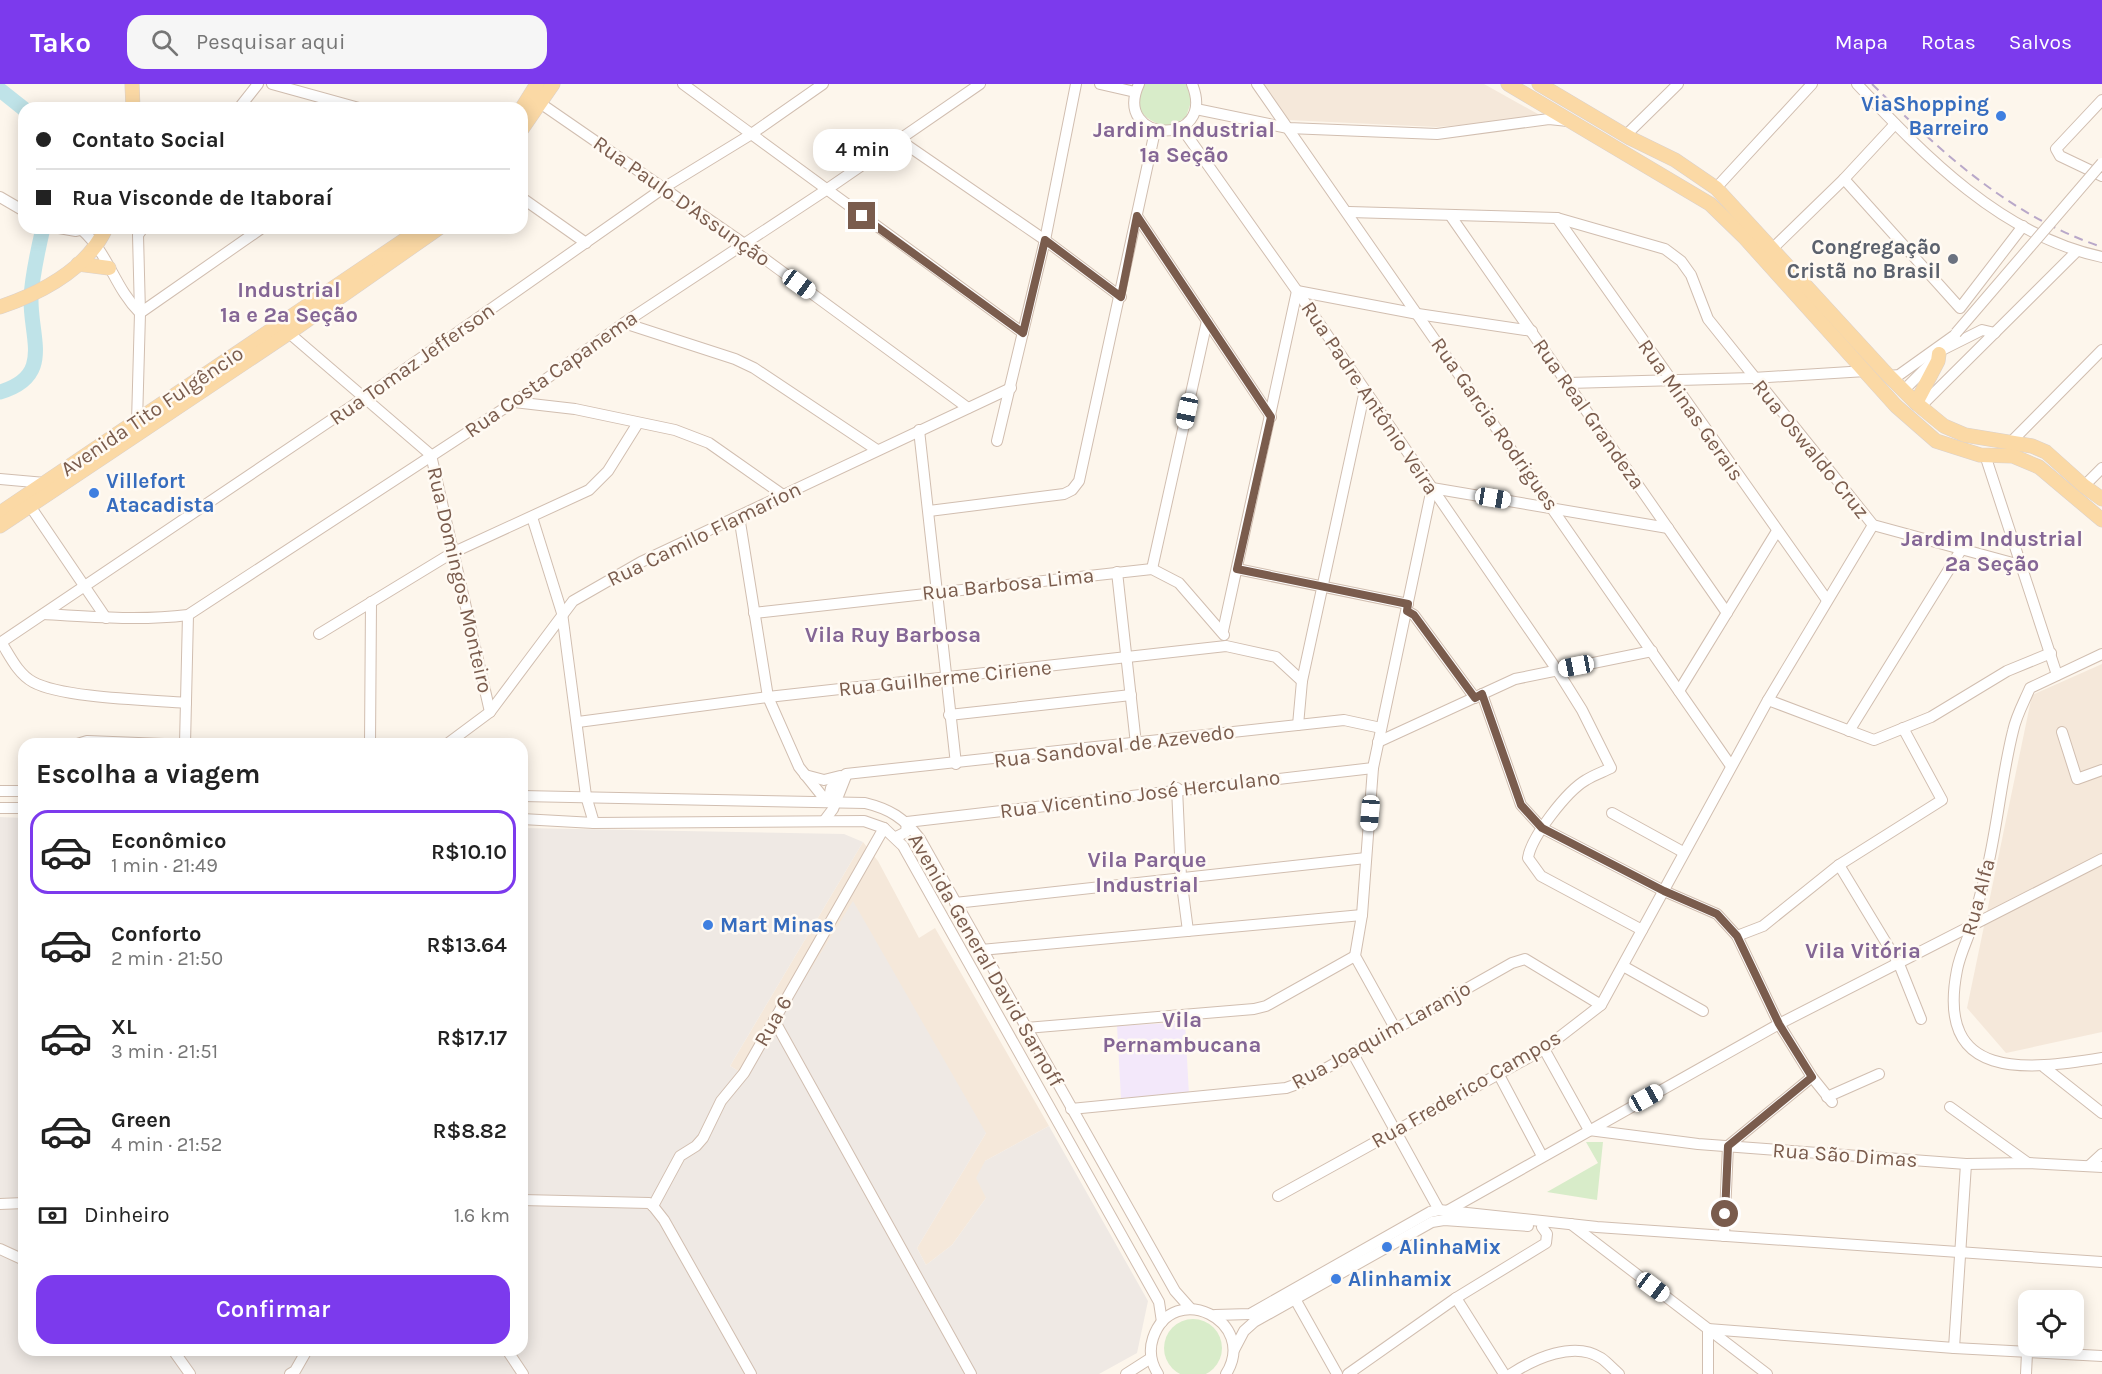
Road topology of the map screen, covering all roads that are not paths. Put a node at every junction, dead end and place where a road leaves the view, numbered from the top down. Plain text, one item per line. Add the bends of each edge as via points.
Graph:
1 (132, 84) edge
2 (258, 84) edge
3 (272, 84) edge
4 (537, 84) edge
5 (553, 84) edge
6 (683, 84) edge
7 (823, 84) edge
8 (980, 84) edge
9 (1076, 84) edge
10 (1100, 84) edge
11 (1192, 84) edge
12 (1257, 84) edge
13 (1508, 84) edge
14 (1678, 84) edge
15 (1812, 84) edge
16 (1857, 84) edge
17 (1547, 86) edge
18 (1137, 88) edge
19 (2102, 100) edge
20 (133, 102) edge
21 (244, 102) edge
22 (337, 102) edge
23 (526, 102) edge
24 (540, 102) junction
25 (1196, 109) junction
26 (528, 120) edge
27 (1572, 121) junction
28 (1895, 124) junction
29 (1181, 127) junction
30 (1287, 128) junction
31 (1155, 130) junction
32 (750, 135) junction
33 (1626, 135) junction
34 (898, 139) junction
35 (2102, 163) edge
36 (2102, 176) edge
37 (1844, 179) junction
38 (665, 188) junction
39 (1716, 189) junction
40 (826, 190) junction
41 (4, 199) edge
42 (528, 202) edge
43 (18, 207) edge
44 (1348, 212) junction
45 (1450, 215) junction
46 (1137, 216) junction
47 (1557, 218) junction
48 (2023, 226) junction
49 (86, 234) edge
50 (103, 234) edge
51 (140, 234) edge
52 (253, 234) edge
53 (413, 234) edge
54 (430, 234) edge
55 (1045, 240) junction
56 (586, 243) junction
57 (743, 243) junction
58 (97, 244) junction
59 (1772, 249) junction
60 (2076, 252) junction
61 (2102, 257) edge
62 (109, 268) junction
63 (72, 269) junction
64 (1297, 291) junction
65 (1121, 297) junction
66 (0, 307) edge
67 (140, 313) junction
68 (1418, 314) junction
69 (1207, 321) junction
70 (624, 323) junction
71 (1532, 331) junction
72 (290, 333) junction
73 (1023, 333) junction
74 (1995, 333) junction
75 (1956, 334) junction
76 (2102, 350) edge
77 (1941, 352) junction
78 (1866, 371) junction
79 (1889, 376) junction
80 (1753, 378) junction
81 (1670, 380) junction
82 (1568, 383) junction
83 (1011, 388) junction
84 (1365, 390) junction
85 (1904, 391) junction
86 (364, 398) junction
87 (514, 402) junction
88 (1918, 405) junction
89 (968, 408) junction
90 (1271, 417) junction
91 (638, 423) junction
92 (140, 426) junction
93 (919, 430) junction
94 (997, 441) dead end
95 (2010, 443) junction
96 (876, 450) junction
97 (431, 455) junction
98 (1985, 455) junction
99 (2102, 468) edge
100 (0, 479) edge
101 (45, 483) junction
102 (2084, 486) junction
103 (1432, 488) junction
104 (783, 495) junction
105 (2102, 499) edge
106 (30, 506) junction
107 (1553, 507) junction
108 (929, 511) junction
109 (0, 513) edge
110 (739, 516) junction
111 (532, 517) junction
112 (2102, 520) edge
113 (1873, 525) junction
114 (0, 526) edge
115 (1668, 528) junction
116 (1777, 531) junction
117 (1961, 550) junction
118 (452, 553) junction
119 (2020, 565) junction
120 (1152, 569) junction
121 (1237, 569) junction
122 (1117, 572) junction
123 (1323, 585) junction
124 (84, 587) junction
125 (936, 592) junction
126 (1827, 600) junction
127 (371, 602) junction
128 (1408, 607) junction
129 (562, 613) junction
130 (754, 613) junction
131 (1727, 613) junction
132 (44, 614) junction
133 (188, 615) junction
134 (106, 618) junction
135 (1223, 631) junction
136 (319, 634) dead end
137 (0, 643) edge
138 (1226, 646) junction
139 (1652, 651) junction
140 (2051, 653) junction
141 (2102, 654) edge
142 (1126, 658) junction
143 (1557, 670) junction
144 (2057, 675) junction
145 (945, 679) junction
146 (1302, 681) junction
147 (1679, 691) junction
148 (1131, 695) junction
149 (1479, 696) junction
150 (768, 697) junction
151 (1768, 700) junction
152 (186, 703) junction
153 (490, 712) junction
154 (949, 715) junction
155 (578, 722) junction
156 (1298, 725) junction
157 (1381, 728) junction
158 (1903, 728) junction
159 (1849, 731) junction
160 (2062, 732) dead end
161 (185, 738) edge
162 (370, 738) edge
163 (455, 738) edge
164 (1378, 742) junction
165 (1136, 744) junction
166 (956, 764) junction
167 (1731, 766) junction
168 (1373, 768) junction
169 (2102, 770) edge
170 (846, 774) junction
171 (805, 776) junction
172 (1177, 789) junction
173 (0, 791) edge
174 (18, 791) edge
175 (528, 796) edge
176 (586, 796) junction
177 (830, 802) junction
178 (0, 808) edge
179 (18, 808) edge
180 (1612, 813) dead end
181 (528, 819) edge
182 (824, 821) junction
183 (907, 822) junction
184 (594, 823) junction
185 (884, 828) junction
186 (1542, 828) junction
187 (896, 837) junction
188 (1683, 852) junction
189 (1365, 858) junction
190 (2102, 859) edge
191 (1839, 866) junction
192 (1181, 877) junction
193 (1664, 891) junction
194 (955, 903) junction
195 (1362, 915) junction
196 (1972, 923) junction
197 (1642, 930) junction
198 (1188, 932) junction
199 (1737, 936) junction
200 (981, 950) junction
201 (1356, 956) junction
202 (1899, 964) junction
203 (1623, 966) junction
204 (1601, 1005) junction
205 (1703, 1011) dead end
206 (1921, 1019) dead end
207 (774, 1020) junction
208 (1779, 1024) junction
209 (1026, 1028) junction
210 (1395, 1028) junction
211 (1545, 1049) junction
212 (1352, 1052) junction
213 (2102, 1058) edge
214 (2044, 1067) junction
215 (1879, 1074) dead end
216 (1499, 1075) junction
217 (1812, 1077) junction
218 (1950, 1107) dead end
219 (1071, 1109) junction
220 (2102, 1113) edge
221 (1590, 1130) junction
222 (1394, 1131) junction
223 (1728, 1146) junction
224 (2102, 1154) edge
225 (1542, 1156) junction
226 (2028, 1163) junction
227 (1966, 1164) junction
228 (2089, 1166) junction
229 (2102, 1167) edge
230 (1278, 1196) dead end
231 (1473, 1197) junction
232 (528, 1200) edge
233 (18, 1203) edge
234 (0, 1204) edge
235 (653, 1206) junction
236 (1477, 1213) junction
237 (1443, 1214) junction
238 (1542, 1227) junction
239 (1575, 1228) junction
240 (1724, 1236) junction
241 (0, 1249) edge
242 (1960, 1252) junction
243 (18, 1257) edge
244 (2102, 1262) edge
245 (1456, 1298) junction
246 (1295, 1299) junction
247 (1191, 1309) junction
248 (1215, 1315) junction
249 (1162, 1322) junction
250 (1708, 1329) junction
251 (1954, 1348) junction
252 (1234, 1350) junction
253 (2018, 1352) edge
254 (2084, 1355) edge
255 (177, 1356) edge
256 (304, 1356) edge
257 (511, 1356) edge
258 (2027, 1356) edge
259 (2102, 1356) edge
260 (1151, 1358) junction
261 (190, 1374) edge
262 (290, 1374) edge
263 (524, 1374) edge
264 (751, 1374) edge
265 (971, 1374) edge
266 (1126, 1374) edge
267 (1158, 1374) edge
268 (1226, 1374) edge
269 (1337, 1374) edge
270 (1348, 1374) edge
271 (1504, 1374) edge
272 (1511, 1374) edge
273 (1619, 1374) edge
274 (1708, 1374) edge
275 (1767, 1374) edge
276 (2025, 1374) edge

1 - 20 main road
2 - 21 street
3 - 22 street
4 - 23 main road
5 - 24 main road
6 - 32 street
7 - 32 street, Rua Tomaz Jefferson
8 - 34 street, Rua Costa Capanema
9 - 55 street
10 - 18 street
11 - 25 street
12 - 30 street, Rua Garcia Rodrigues
13 - 27 main road
14 - 33 street
15 - 39 street
16 - 28 street
17 - 33 main road
18 - 31 street via 1137,113 1142,122
19 - 36 street via 2056,149 2060,156
24 - 26 main road
24 - 38 street, Rua Paulo D'Assunção
25 - 29 street
25 - 30 street
27 - 30 street via 1549,119 1437,134
27 - 78 main road via 1710,204
28 - 37 street
28 - 48 street via 1948,175
29 - 31 street
29 - 64 street, Rua Padre Antônio Veira
30 - 44 street, Rua Garcia Rodrigues
31 - 46 street
32 - 38 street, Rua Tomaz Jefferson
32 - 40 street
33 - 39 main road via 1676,160
34 - 40 street, Rua Costa Capanema
34 - 55 street
35 - 75 street, bridge
37 - 48 street via 1960,308
37 - 59 street
38 - 56 street, Rua Tomaz Jefferson
38 - 57 street, Rua Paulo D'Assunção
39 - 59 main road
40 - 57 street, Rua Costa Capanema
40 - 73 street
41 - 43 street
42 - 56 street
44 - 45 street
44 - 68 street, Rua Garcia Rodrigues
45 - 47 street
45 - 71 street, Rua Real Grandeza
46 - 65 street
46 - 69 street
47 - 80 street, Rua Oswaldo Cruz via 1665,249 1681,261 1691,275 1708,319
47 - 81 street, Rua Minas Gerais
48 - 60 street
49 - 58 street
50 - 58 main road
51 - 67 street
52 - 67 street
53 - 92 main road, Avenida Tito Fulgêncio
54 - 72 main road, Avenida Tito Fulgêncio
55 - 65 street
55 - 73 street
56 - 86 street, Rua Tomaz Jefferson
57 - 70 street, Rua Costa Capanema
57 - 89 street, Rua Paulo D'Assunção
58 - 62 street
58 - 63 main road
59 - 79 main road
60 - 61 street
60 - 74 street
62 - 63 main road
62 - 67 street via 130,304
63 - 66 main road via 24,299
64 - 68 street
64 - 84 street, Rua Padre Antônio Veira
64 - 90 street
65 - 108 street via 1079,481 1072,490
67 - 92 street
68 - 71 street
68 - 107 street, Rua Garcia Rodrigues
69 - 90 street
69 - 120 street
70 - 87 street, Rua Costa Capanema
70 - 96 street via 754,368
71 - 82 street, Rua Real Grandeza
72 - 86 street, Rua Domingos Monteiro
72 - 92 main road, Avenida Tito Fulgêncio
73 - 83 street
74 - 77 street via 1982,330
74 - 88 street
75 - 77 street
75 - 79 street via 1899,375
76 - 95 street
77 - 85 street
77 - 88 main road
78 - 80 street
78 - 85 main road via 1875,373 1895,391
78 - 98 main road via 1896,406 1936,441
79 - 85 main road
80 - 81 street
80 - 113 street, Rua Oswaldo Cruz
81 - 82 street
81 - 116 street, Rua Minas Gerais
82 - 115 street, Rua Real Grandeza
83 - 89 street, Rua Camilo Flamarion
83 - 94 street
84 - 103 street, Rua Padre Antônio Veira
84 - 123 street
85 - 88 main road
86 - 97 street, Rua Domingos Monteiro
86 - 124 street, Rua Tomaz Jefferson
87 - 91 street via 575,409
87 - 97 street, Rua Costa Capanema
88 - 95 main road via 1944,426 1965,435
89 - 93 street, Rua Camilo Flamarion
90 - 121 street
91 - 104 street via 675,430 709,444
91 - 111 street via 608,471 589,490
92 - 101 main road, Avenida Tito Fulgêncio
92 - 106 main road, Avenida Tito Fulgêncio
93 - 96 street, Rua Camilo Flamarion
93 - 108 street
95 - 102 main road via 2046,452
96 - 104 street, Rua Camilo Flamarion
97 - 118 street, Rua Domingos Monteiro
97 - 133 street, Rua Costa Capanema
98 - 112 main road via 2013,456 2039,467
98 - 119 street
99 - 102 street
100 - 101 street
101 - 109 main road, Avenida Tito Fulgêncio
102 - 105 main road
103 - 107 street
103 - 128 street
103 - 143 street, Rua Padre Antônio Veira
104 - 110 street, Rua Camilo Flamarion
106 - 114 main road, Avenida Tito Fulgêncio
106 - 124 street
107 - 115 street
107 - 139 street, Rua Garcia Rodrigues
108 - 125 street
110 - 129 street, Rua Camilo Flamarion via 583,593
110 - 130 street
111 - 118 street
111 - 129 street
113 - 117 street, Rua Oswaldo Cruz
113 - 126 street, Rua Frederico Campos
115 - 131 street, Rua Real Grandeza
116 - 126 street, Rua Minas Gerais
116 - 131 street
117 - 119 street, Rua Oswaldo Cruz
117 - 159 street
118 - 127 street
118 - 153 street, Rua Domingos Monteiro
119 - 140 street
120 - 122 street, Rua Barbosa Lima
120 - 135 street via 1179,583
121 - 123 street
121 - 135 street
122 - 125 street, Rua Barbosa Lima
122 - 142 street
123 - 128 street
123 - 146 street
124 - 132 street, Rua Tomaz Jefferson
124 - 134 street
125 - 130 street, Rua Barbosa Lima
125 - 145 street
126 - 151 street, Rua Frederico Campos
127 - 136 street
127 - 162 street
128 - 149 street
128 - 157 street
129 - 153 street, Rua Camilo Flamarion
129 - 155 street
130 - 150 street
131 - 147 street
132 - 134 street
132 - 137 street, Rua Tomaz Jefferson
133 - 134 street
133 - 152 street
135 - 138 street
137 - 152 street via 20,672 54,690
138 - 142 street, Rua Guilherme Ciriene
138 - 146 street, Rua Guilherme Ciriene via 1276,657
139 - 143 street
139 - 147 street, Rua Garcia Rodrigues
140 - 144 street
140 - 158 street via 2007,671 1949,707
141 - 144 street, Rua Alfa
142 - 145 street, Rua Guilherme Ciriene
142 - 148 street
143 - 149 street via 1515,679
143 - 186 street, Rua Padre Antônio Veira via 1611,768 1584,780
144 - 196 street, Rua Alfa via 2030,688 2013,729 1988,864
145 - 150 street, Rua Guilherme Ciriene
145 - 154 street
146 - 156 street
147 - 167 street, Rua Garcia Rodrigues
148 - 154 street
148 - 165 street
149 - 164 street
149 - 186 street via 1521,805
150 - 155 street, Rua Guilherme Ciriene
150 - 171 street
151 - 159 street
151 - 167 street, Rua Frederico Campos
152 - 161 street
153 - 163 street, Rua Camilo Flamarion
154 - 166 street
155 - 176 street
156 - 157 street, Rua Sandoval de Azevedo via 1344,720
156 - 165 street, Rua Sandoval de Azevedo
157 - 164 street
158 - 159 street via 1874,740
158 - 191 street via 1942,800
160 - 169 street via 2077,779
164 - 168 street
165 - 166 street, Rua Sandoval de Azevedo
166 - 170 street, Rua Sandoval de Azevedo
167 - 188 street, Rua Frederico Campos
168 - 172 street, Rua Vicentino José Herculano
168 - 189 street
170 - 171 street, Rua Sandoval de Azevedo via 824,780
170 - 177 street
171 - 177 street
172 - 183 street, Rua Vicentino José Herculano
172 - 192 street
173 - 174 street
175 - 176 street, Avenida General David Sarnoff
176 - 177 street, Avenida General David Sarnoff
176 - 184 street
177 - 182 street
177 - 183 street, Avenida General David Sarnoff via 885,808
178 - 179 street
180 - 188 street
181 - 184 street, Avenida General David Sarnoff
182 - 184 street, Avenida General David Sarnoff
182 - 185 street, Avenida General David Sarnoff via 864,821
183 - 187 street via 906,832
183 - 194 street, Avenida General David Sarnoff
185 - 187 street, Avenida General David Sarnoff
185 - 207 street, Rua 6
186 - 193 street
186 - 197 street via 1533,839 1528,858 1541,876
187 - 249 street, Avenida General David Sarnoff via 1153,1291
188 - 193 street, Rua Frederico Campos
189 - 192 street
189 - 195 street
190 - 196 street
191 - 199 street via 1763,926
191 - 202 street
192 - 194 street
192 - 198 street
193 - 197 street, Rua Frederico Campos
193 - 199 street via 1717,914
194 - 200 street, Avenida General David Sarnoff
195 - 198 street
195 - 201 street
196 - 202 street
196 - 214 street, Rua Alfa via 1953,990 1960,1034 1990,1061
197 - 203 street, Rua Frederico Campos
198 - 200 street
199 - 208 street
200 - 209 street, Avenida General David Sarnoff
201 - 209 street via 1254,1010
201 - 210 street
202 - 206 street
202 - 208 street
203 - 204 street, Rua Frederico Campos
203 - 205 street
204 - 210 street, Rua Joaquim Laranjo via 1525,959
204 - 211 street, Rua Frederico Campos
207 - 235 street, Rua 6 via 744,1073 721,1101 703,1138 680,1156
207 - 265 street
208 - 217 street
208 - 221 street
209 - 219 street, Avenida General David Sarnoff
210 - 212 street, Rua Joaquim Laranjo
211 - 216 street, Rua Frederico Campos
211 - 221 street
212 - 219 street, Rua Joaquim Laranjo via 1286,1088
212 - 222 street
213 - 214 street, Rua Alfa
214 - 220 street
215 - 217 street via 1830,1100
216 - 222 street, Rua Frederico Campos
216 - 225 street
217 - 223 street
218 - 226 street
219 - 247 street, Avenida General David Sarnoff via 1175,1292
221 - 223 street, Rua São Dimas
221 - 225 street
222 - 230 street, Rua Frederico Campos
222 - 237 street
223 - 227 street, Rua São Dimas
223 - 240 street
224 - 228 street
225 - 231 street
226 - 227 street, Rua São Dimas
226 - 228 street, Rua São Dimas
227 - 242 street
228 - 229 street, Rua São Dimas
231 - 236 street via 1470,1203
231 - 237 street
232 - 235 street
233 - 234 street
235 - 264 street
236 - 237 street
236 - 239 street
237 - 238 street
237 - 246 street
237 - 248 street via 1430,1212 1250,1314
238 - 239 street
238 - 245 street via 1547,1234 1546,1243
239 - 240 street
239 - 250 street
240 - 242 street
241 - 243 street
242 - 244 street
242 - 251 street
245 - 270 street
245 - 271 street
246 - 252 street via 1254,1322
246 - 269 street
247 - 248 street
247 - 249 street via 1176,1312
248 - 252 street via 1231,1335
249 - 260 street via 1151,1344
250 - 251 street
250 - 274 street
250 - 275 street
251 - 253 street
252 - 268 street
254 - 259 street
255 - 261 street
256 - 262 street
257 - 263 street
258 - 276 street
260 - 266 street
260 - 267 street
272 - 273 street via 1549,1354 1575,1351 1599,1357

